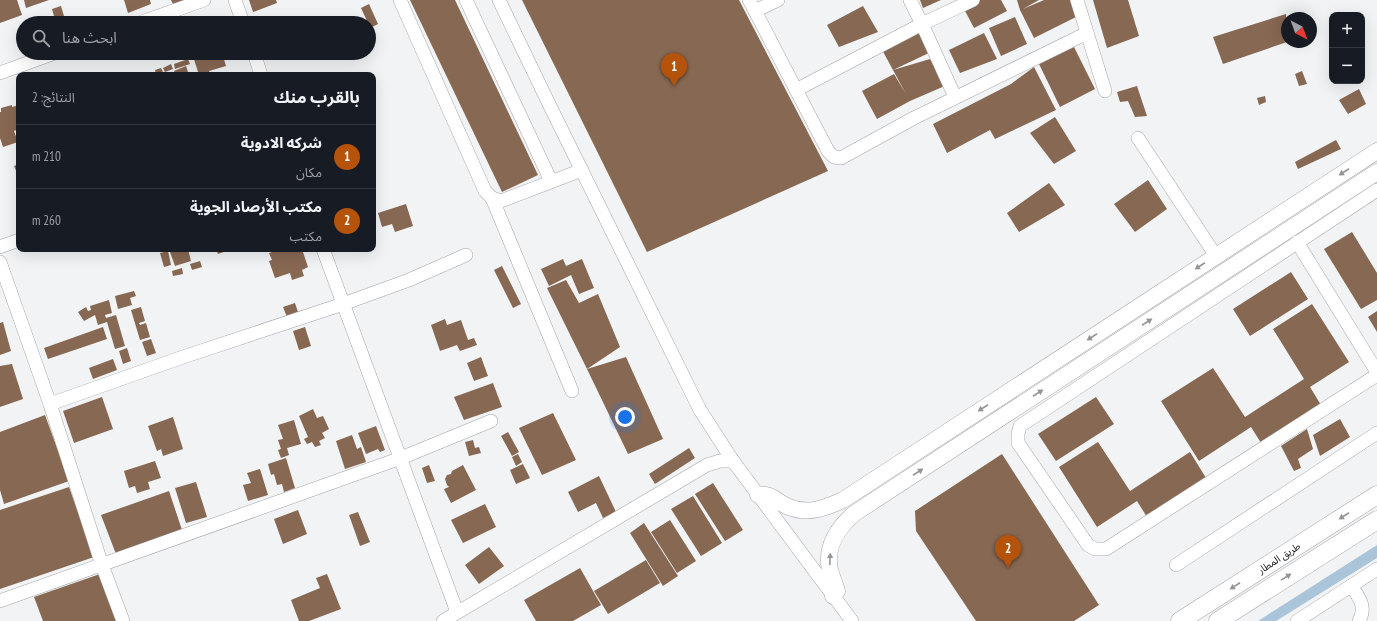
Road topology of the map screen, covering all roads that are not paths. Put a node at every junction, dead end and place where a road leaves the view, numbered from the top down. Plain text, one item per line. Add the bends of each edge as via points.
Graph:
1 (204, 0) edge
2 (235, 0) edge
3 (400, 0) edge
4 (466, 0) edge
5 (499, 0) edge
6 (778, 0) edge
7 (910, 0) edge
8 (973, 0) edge
9 (1077, 0) edge
10 (752, 6) edge
11 (159, 16) edge
12 (241, 16) edge
13 (922, 24) junction
14 (1087, 33) junction
15 (36, 60) edge
16 (257, 60) edge
17 (261, 72) edge
18 (0, 73) edge
19 (796, 90) junction
20 (1105, 91) dead end
21 (955, 97) junction
22 (1138, 138) dead end
23 (1377, 151) edge
24 (582, 170) junction
25 (1377, 172) edge
26 (551, 181) junction
27 (1377, 190) edge
28 (492, 198) junction
29 (16, 241) edge
30 (1297, 242) junction
31 (0, 247) edge
32 (324, 252) edge
33 (1221, 253) junction
34 (466, 255) dead end
35 (0, 262) edge
36 (1236, 264) junction
37 (342, 304) junction
38 (1377, 374) edge
39 (572, 391) dead end
40 (50, 404) junction
41 (491, 421) dead end
42 (1377, 433) edge
43 (720, 442) junction
44 (401, 458) junction
45 (733, 461) junction
46 (708, 465) junction
47 (758, 495) junction
48 (1377, 495) edge
49 (1377, 520) edge
50 (102, 565) junction
51 (1176, 565) dead end
52 (1377, 569) edge
53 (1352, 586) junction
54 (834, 596) junction
55 (0, 601) edge
56 (457, 612) junction
57 (123, 621) edge
58 (443, 621) edge
59 (852, 621) edge
60 (1180, 621) edge
61 (1218, 621) edge
62 (1297, 621) edge
63 (1359, 621) edge

1 - 11 street
2 - 12 street
3 - 28 street via 485,191
4 - 26 street
5 - 24 street
6 - 10 street
7 - 13 street
8 - 13 street
9 - 14 street
10 - 19 street
13 - 19 street
13 - 21 street
14 - 20 street
14 - 21 street
15 - 18 street
16 - 17 street
19 - 21 street via 828,151 834,157 841,158
22 - 33 street
23 -> 33 main road
24 - 26 street
24 - 43 street via 690,389
25 - 36 main road
26 - 28 street via 501,201
27 - 30 street
28 - 39 street
29 - 31 street
30 - 38 street
30 - 38 street via 1020,426 1018,443 1088,544 1094,549 1106,549
32 - 37 street
33 - 36 main road
33 -> 47 main road via 843,500 812,511 790,508 766,494
34 - 37 street via 409,280
35 - 40 street
54 -> 36 main road via 836,591 829,556 832,543 845,521 854,513
37 - 40 street
37 - 44 street
40 - 50 street
41 - 44 street
42 - 51 street
43 - 45 street
43 - 46 street
44 - 50 street
44 - 56 street
45 - 46 street via 720,461
45 - 47 street
46 - 56 street
47 - 54 street
48 -> 60 highway, طريق المطار
61 -> 49 highway, طريق المطار
50 - 55 street
50 - 57 street
52 - 53 street
53 - 62 street
53 - 63 street via 1361,601 1363,611
54 - 59 street
56 - 58 street

